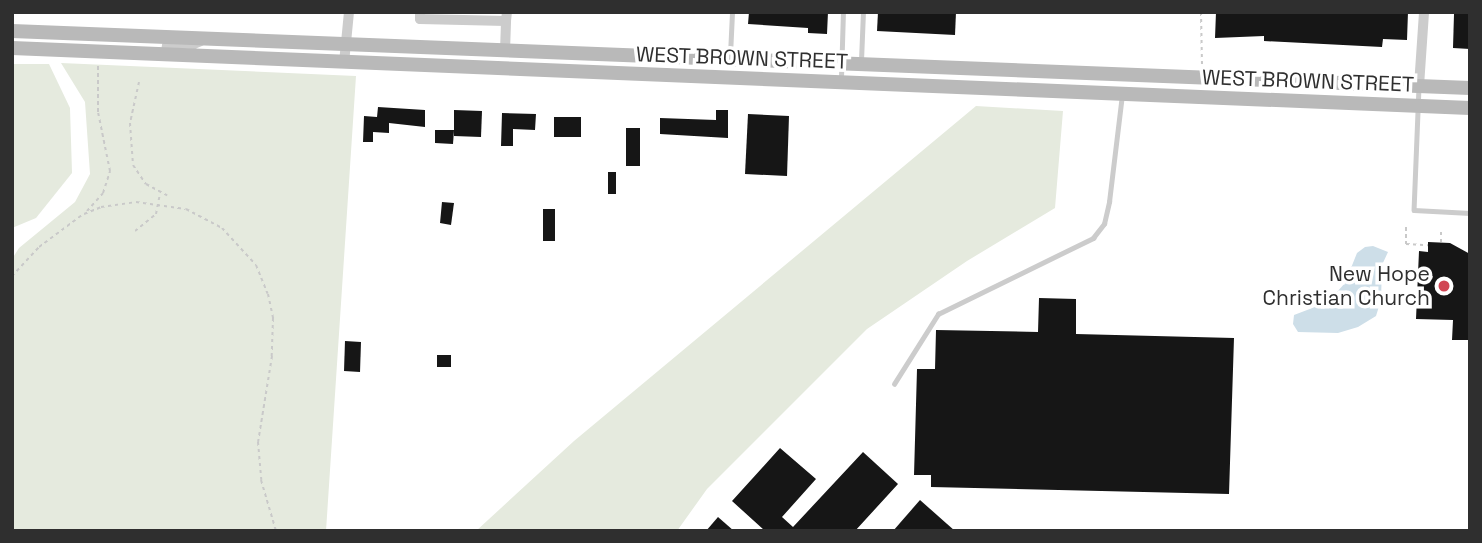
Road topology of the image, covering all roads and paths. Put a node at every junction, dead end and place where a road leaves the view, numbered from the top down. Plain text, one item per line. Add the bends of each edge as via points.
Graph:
1 (349, 12) edge
2 (420, 12) edge
3 (732, 12) edge
4 (843, 12) edge
5 (863, 12) edge
6 (1201, 12) edge
7 (1424, 12) edge
8 (506, 17) edge
9 (12, 31) edge
10 (211, 39) junction
11 (346, 45) junction
12 (12, 48) edge
13 (505, 51) junction
14 (163, 55) junction
15 (657, 57) junction
16 (729, 60) junction
17 (97, 63) dead end
18 (344, 63) junction
19 (861, 67) junction
20 (1202, 69) dead end
21 (504, 70) junction
22 (841, 75) junction
23 (1124, 75) junction
24 (656, 76) junction
25 (139, 82) dead end
26 (1419, 86) junction
27 (1470, 89) edge
28 (1122, 94) junction
29 (1418, 106) junction
30 (1470, 108) edge
31 (160, 194) junction
32 (167, 195) dead end
33 (159, 203) junction
34 (1470, 213) edge
35 (83, 214) junction
36 (1406, 227) dead end
37 (1441, 228) dead end
38 (135, 231) dead end
39 (1441, 242) dead end
40 (1428, 245) dead end
41 (12, 276) edge
42 (894, 384) dead end
43 (276, 531) edge

1 - 11 street
2 - 8 street via 420,19
3 - 16 lane
4 - 22 lane
5 - 19 lane
6 - 20 path
7 - 26 street
8 - 13 street
9 - 10 main road, WEST BROWN STREET
10 - 11 main road, WEST BROWN STREET
10 - 14 lane via 194,46 164,45
11 - 13 main road, WEST BROWN STREET
11 - 18 street
12 - 14 main road, WEST BROWN STREET
13 - 15 main road, WEST BROWN STREET
13 - 21 lane
14 - 18 main road, WEST BROWN STREET
15 - 16 main road, WEST BROWN STREET
15 - 24 main road
16 - 22 main road, WEST BROWN STREET
17 - 35 path via 98,115 110,171 103,193
18 - 21 main road, WEST BROWN STREET
19 - 22 main road via 859,76
19 - 23 main road, WEST BROWN STREET
21 - 24 main road, WEST BROWN STREET
22 - 24 main road, WEST BROWN STREET via 799,75 783,81
22 - 28 main road, WEST BROWN STREET
23 - 26 main road, WEST BROWN STREET
23 - 28 main road
25 - 31 path via 131,112 131,155 139,178
26 - 27 main road, WEST BROWN STREET
26 - 29 lane
28 - 29 main road, WEST BROWN STREET
28 - 42 lane via 1109,202 1104,224 1093,238 938,314
29 - 30 main road, WEST BROWN STREET
29 - 34 lane via 1414,210
31 - 32 path
31 - 33 path
33 - 35 path via 123,203
33 - 38 path via 150,222
33 - 43 path via 193,212 222,228 252,258 265,286 274,331 258,450 262,487
35 - 41 path via 38,247
36 - 40 path via 1406,244
37 - 39 path

